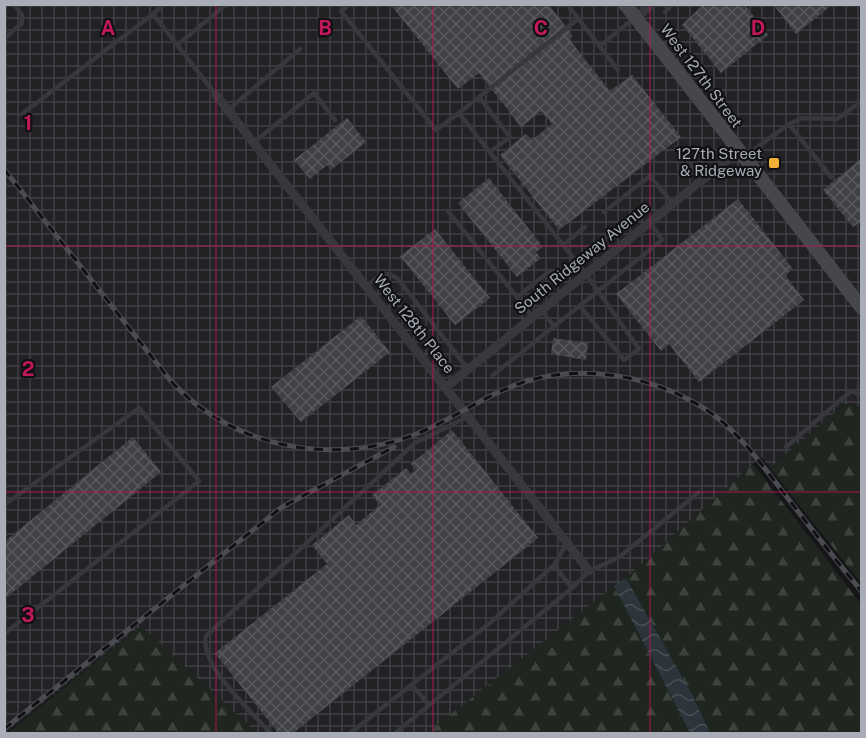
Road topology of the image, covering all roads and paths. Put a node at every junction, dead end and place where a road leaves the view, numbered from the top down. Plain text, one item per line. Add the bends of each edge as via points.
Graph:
1 (14, 4) edge
2 (164, 4) edge
3 (228, 4) edge
4 (349, 4) edge
5 (567, 4) edge
6 (626, 4) edge
7 (652, 4) edge
8 (673, 4) edge
9 (665, 12) dead end
10 (153, 14) junction
11 (636, 18) junction
12 (578, 19) junction
13 (4, 39) edge
14 (177, 45) junction
15 (600, 46) junction
16 (300, 49) dead end
17 (618, 70) dead end
18 (216, 95) joint
19 (479, 97) junction
20 (861, 101) edge
21 (228, 110) junction
22 (459, 113) junction
23 (22, 114) dead end
24 (335, 120) dead end
25 (789, 124) junction
26 (253, 143) junction
27 (676, 148) dead end
28 (490, 152) junction
29 (740, 154) junction
30 (831, 177) dead end
31 (703, 180) junction
32 (673, 204) junction
33 (448, 211) dead end
34 (604, 212) dead end
35 (650, 222) junction
36 (585, 227) dead end
37 (563, 245) junction
38 (550, 271) dead end
39 (586, 274) junction
40 (365, 286) junction
41 (597, 292) junction
42 (517, 297) junction
43 (580, 306) junction
44 (861, 308) edge
45 (541, 310) junction
46 (532, 317) junction
47 (554, 326) junction
48 (468, 369) junction
49 (493, 375) dead end
50 (445, 388) junction
51 (861, 395) edge
52 (468, 417) junction
53 (786, 447) dead end
54 (698, 493) dead end
55 (4, 505) edge
56 (567, 543) junction
57 (554, 565) junction
58 (589, 571) junction
59 (572, 588) junction
60 (4, 634) edge
61 (412, 685) junction
62 (429, 705) junction
63 (272, 734) edge
64 (349, 734) edge
65 (394, 734) edge

1 - 13 lane via 22,15 22,23
2 - 10 lane
3 - 14 lane
4 - 22 lane via 341,11 436,130
5 - 12 lane
6 - 11 main road, West 127th Street
7 - 11 street
8 - 9 lane
10 - 14 lane
10 - 23 lane
11 - 15 lane
11 - 29 main road, West 127th Street
12 - 15 lane
12 - 19 lane
14 - 18 lane
15 - 17 lane
16 - 21 lane
18 - 21 street, West 128th Place
19 - 22 lane
19 - 28 lane via 510,137
20 - 25 lane via 837,119 801,118
21 - 26 street, West 128th Place
22 - 28 lane
24 - 26 lane via 314,93
25 - 29 lane
25 - 30 lane
26 - 40 street, West 128th Place
27 - 31 lane
28 - 37 lane
29 - 31 street, South Ridgeway Avenue
29 - 44 main road, West 127th Street
31 - 32 street, South Ridgeway Avenue
32 - 34 lane via 650,176
32 - 35 street, South Ridgeway Avenue
33 - 42 lane
35 - 39 street, South Ridgeway Avenue
35 - 41 lane via 662,240
36 - 37 lane
37 - 39 lane
38 - 42 lane
39 - 41 lane
39 - 45 street, South Ridgeway Avenue
40 - 48 lane via 381,275 390,274 398,279
40 - 50 street, West 128th Place
41 - 43 lane
41 - 43 lane via 639,349 624,360
42 - 46 lane
43 - 47 lane
45 - 46 street, South Ridgeway Avenue
45 - 47 lane
46 - 48 street, South Ridgeway Avenue
47 - 49 lane
48 - 50 street, South Ridgeway Avenue
50 - 52 street, West 128th Place
51 - 53 lane via 851,391
52 - 56 street, West 128th Place
52 - 63 lane via 416,443 206,636 203,647 210,664
54 - 58 lane via 618,558
55 - 60 lane via 139,408 199,481
56 - 57 lane
56 - 58 street, West 128th Place
57 - 59 lane
57 - 61 lane
58 - 59 lane
59 - 62 lane
61 - 62 lane
61 - 64 lane
62 - 65 lane

